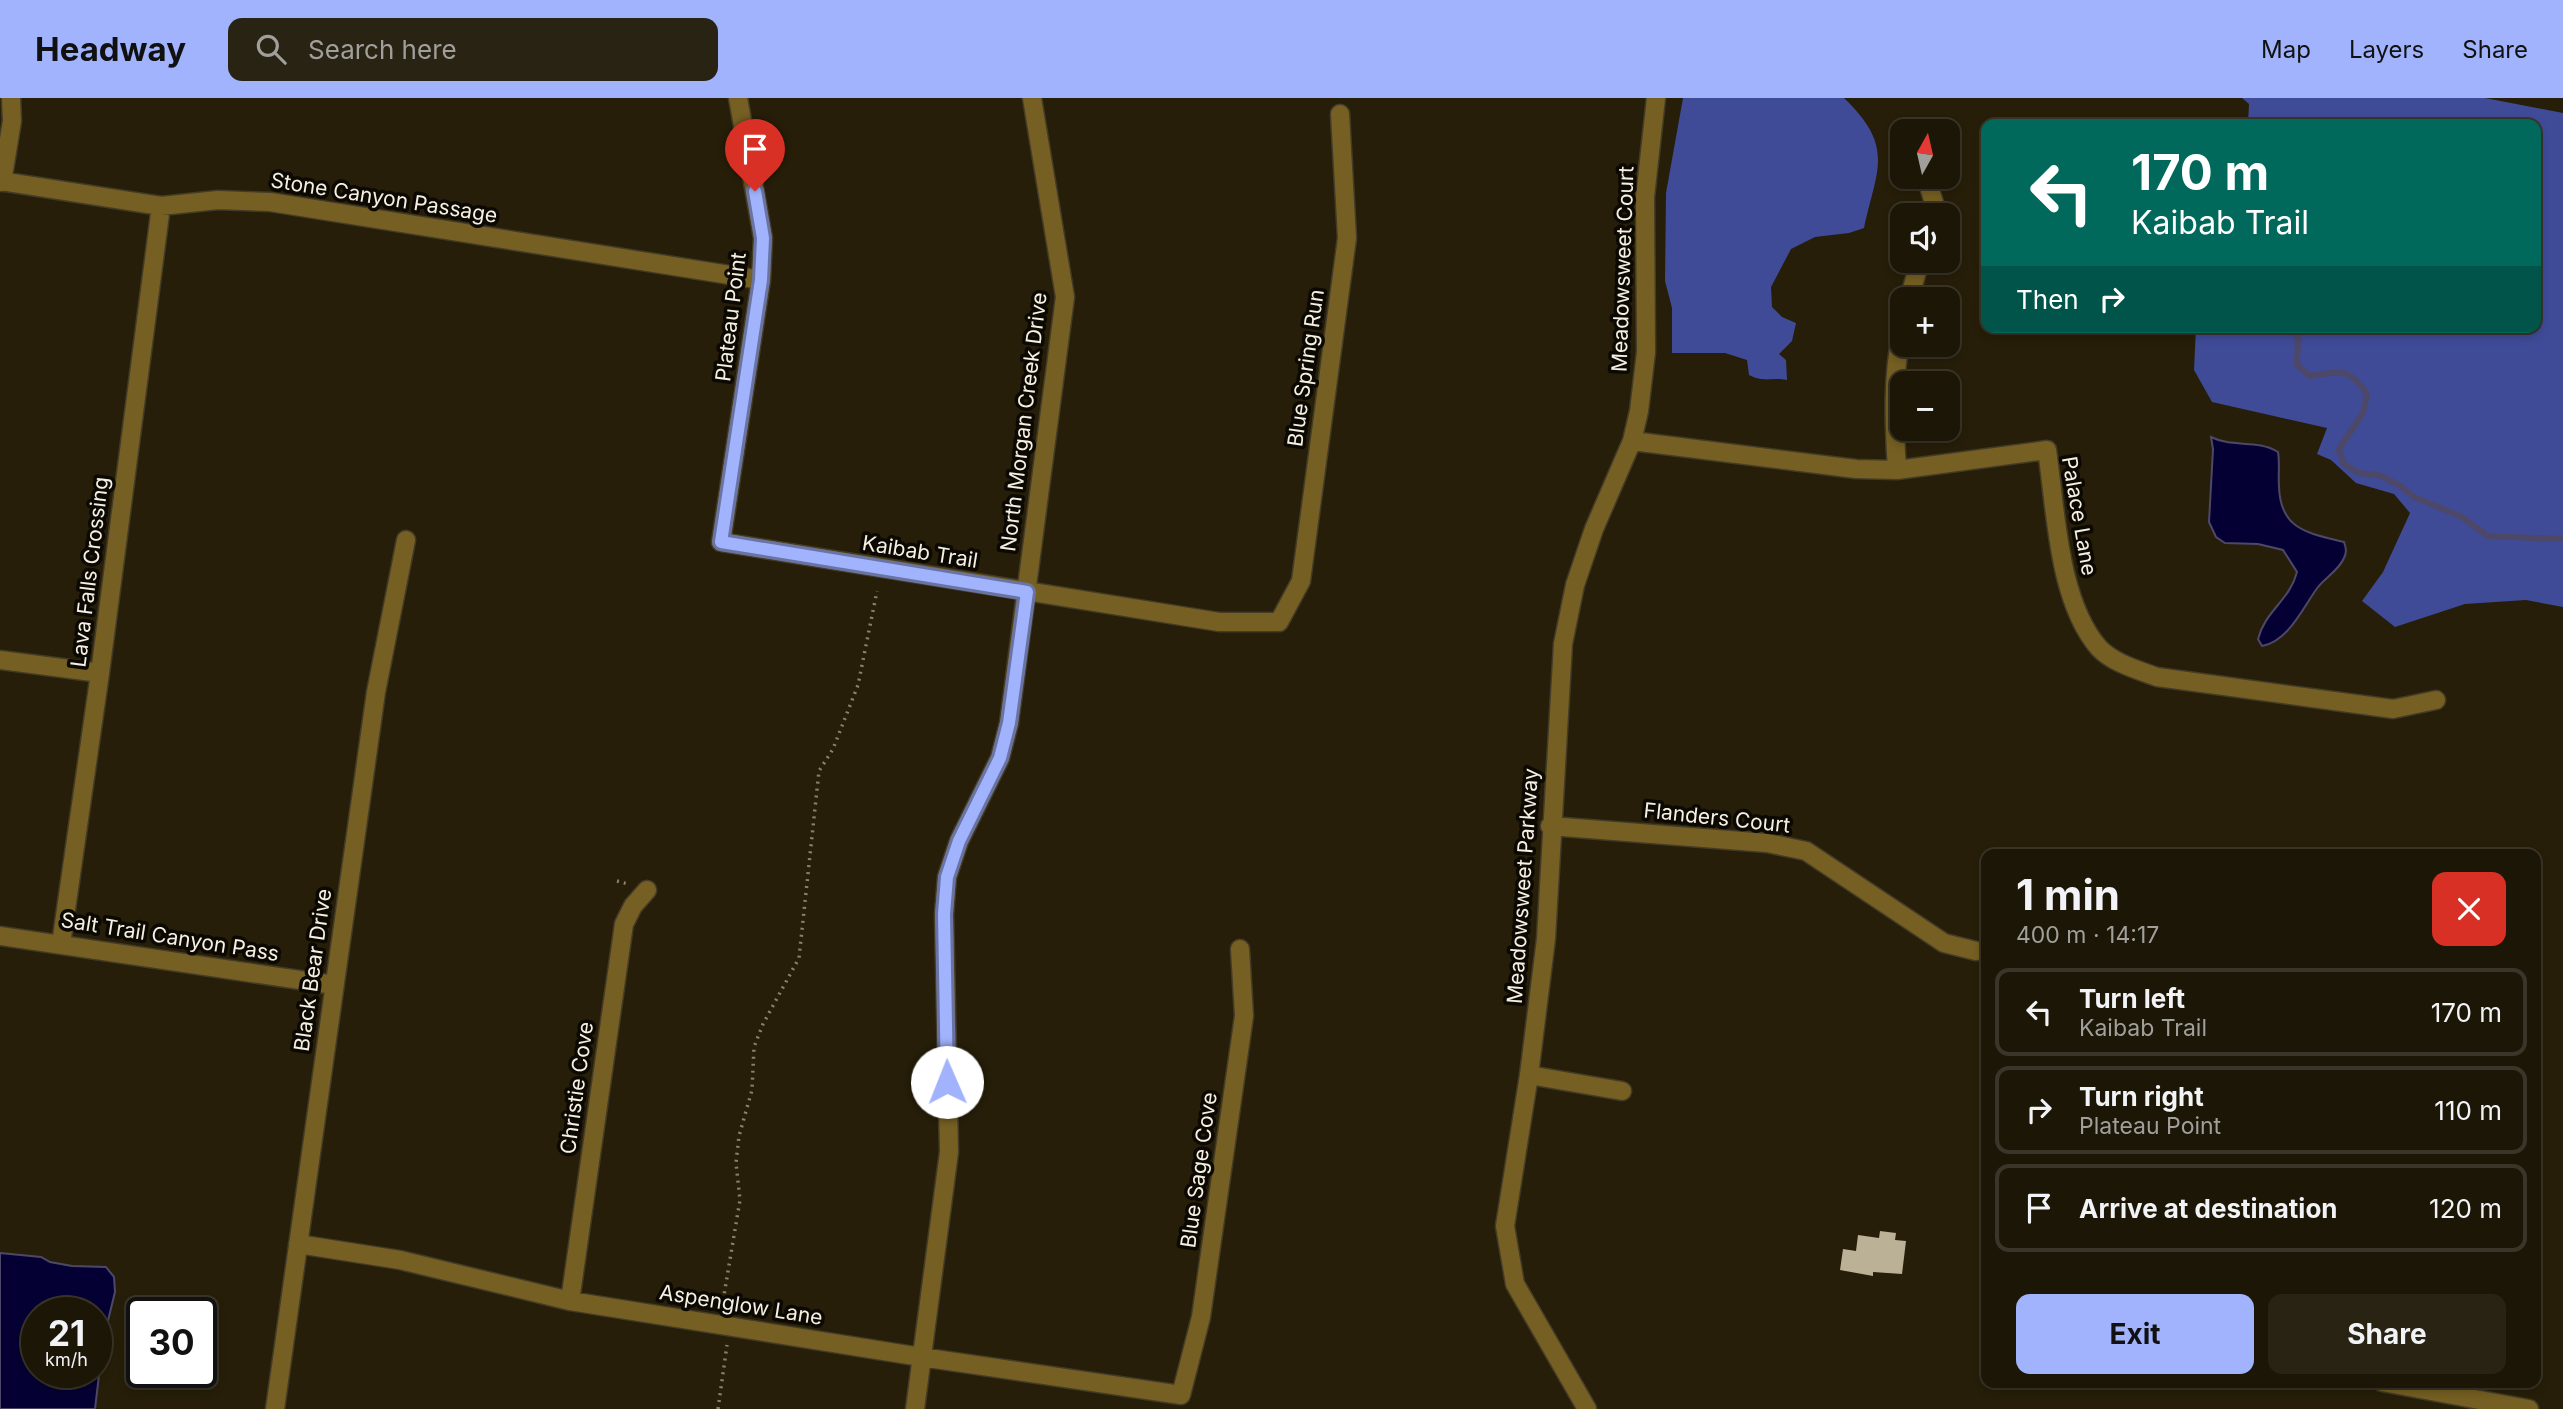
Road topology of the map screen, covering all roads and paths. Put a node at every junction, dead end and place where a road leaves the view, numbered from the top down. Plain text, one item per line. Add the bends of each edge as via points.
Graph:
1 (12, 98) edge
2 (738, 98) edge
3 (1032, 98) edge
4 (1656, 98) edge
5 (1340, 114) dead end
6 (1, 181) edge
7 (161, 206) junction
8 (761, 280) junction
9 (1897, 357) edge
10 (1632, 441) junction
11 (1897, 470) junction
12 (406, 540) dead end
13 (721, 542) joint
14 (877, 592) dead end
15 (1027, 592) junction
16 (1279, 622) joint
17 (0, 660) edge
18 (100, 673) junction
19 (2436, 700) dead end
20 (1550, 826) junction
21 (647, 890) dead end
22 (0, 936) edge
23 (61, 944) junction
24 (1240, 948) dead end
25 (1976, 951) dead end
26 (334, 985) junction
27 (1528, 1075) junction
28 (1622, 1091) dead end
29 (298, 1244) junction
30 (570, 1301) junction
31 (722, 1312) dead end
32 (728, 1340) dead end
33 (921, 1357) junction
34 (2415, 1388) edge
35 (1181, 1395) joint
36 (1585, 1408) edge
37 (275, 1409) edge
38 (718, 1409) edge
39 (915, 1409) edge
40 (2529, 1409) edge

1 - 6 street
2 - 8 street, Plateau Point via 763,238
3 - 15 street, North Morgan Creek Drive via 1065,297
4 - 10 street, Meadowsweet Court via 1645,197 1646,352
5 - 16 street, Blue Spring Run via 1347,239 1301,582
6 - 7 street, Stone Canyon Passage
7 - 8 street, Stone Canyon Passage via 218,200 270,202
7 - 18 street, Lava Falls Crossing
8 - 13 street, Plateau Point
9 - 11 street via 1893,404
10 - 11 street, Palace Lane
10 - 20 street, Meadowsweet Parkway via 1594,529 1570,609 1563,644
11 - 19 street, Palace Lane via 2047,450 2066,584 2082,624 2101,650 2130,667 2157,677 2393,709
12 - 26 street, Black Bear Drive via 376,692
13 - 15 street, Kaibab Trail
14 - 31 path via 858,685 833,749 819,771 799,958 754,1047 752,1090 736,1163 740,1200
15 - 16 street, Kaibab Trail via 1219,622
15 - 33 street, North Morgan Creek Drive via 1000,758 959,841 947,877 949,1153
17 - 18 street
18 - 23 street, Lava Falls Crossing
20 - 25 street, Flanders Court via 1767,843 1806,851 1944,943
20 - 27 street, Meadowsweet Parkway via 1546,939
21 - 30 street, Christie Cove via 624,923
22 - 23 street, Salt Trail Canyon Pass
23 - 26 street, Salt Trail Canyon Pass
24 - 35 street, Blue Sage Cove via 1244,1016 1201,1317
26 - 29 street, Black Bear Drive
27 - 28 street
27 - 36 street, Meadowsweet Parkway via 1505,1226 1516,1284
29 - 30 street, Aspenglow Lane via 400,1260
29 - 37 street, Black Bear Drive
30 - 33 street, Aspenglow Lane
32 - 38 path
33 - 35 street, Aspenglow Lane
33 - 39 street, North Morgan Creek Drive
34 - 40 street

